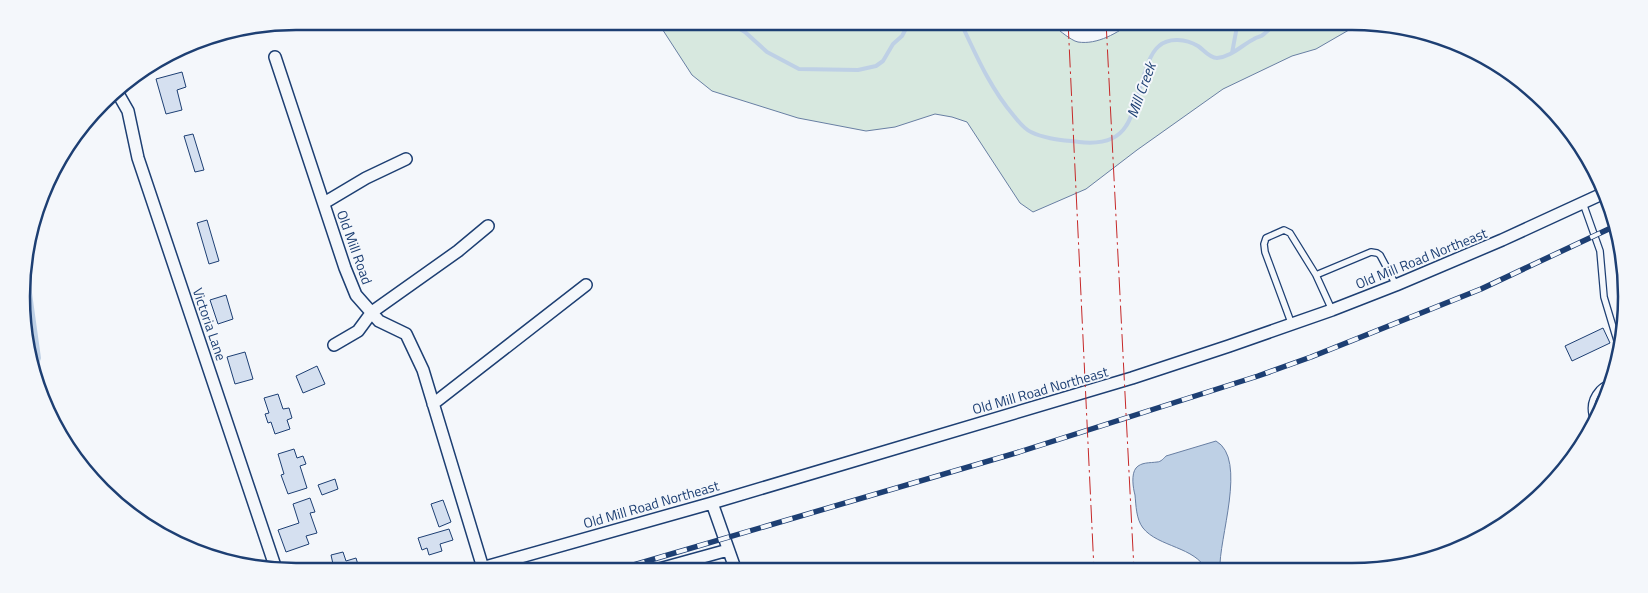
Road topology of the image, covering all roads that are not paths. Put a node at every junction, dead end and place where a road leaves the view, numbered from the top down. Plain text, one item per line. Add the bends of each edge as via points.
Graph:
1 (275, 57) dead end
2 (120, 97) edge
3 (406, 159) dead end
4 (1598, 196) edge
5 (324, 203) junction
6 (1583, 203) junction
7 (488, 226) dead end
8 (1316, 275) junction
9 (586, 285) dead end
10 (1396, 285) junction
11 (1332, 310) junction
12 (372, 312) junction
13 (1292, 325) junction
14 (1615, 335) edge
15 (334, 345) dead end
16 (1602, 388) edge
17 (433, 404) junction
18 (1592, 411) edge
19 (712, 503) junction
20 (728, 550) junction
21 (274, 562) edge
22 (481, 563) edge
23 (501, 563) edge
24 (681, 563) edge
25 (733, 563) edge

1 - 5 street, Old Mill Road
2 - 21 street, Victoria Lane via 128,111 138,158
3 - 5 street
4 - 6 street, Old Mill Road Northeast
5 - 12 street, Old Mill Road via 356,295
6 - 10 street, Old Mill Road Northeast
6 - 14 lane via 1600,251 1604,297
7 - 12 street via 458,252
8 - 10 lane via 1371,252 1377,253
8 - 11 lane
8 - 13 lane via 1290,233 1284,230 1266,238 1265,252
9 - 17 street
10 - 11 street, Old Mill Road Northeast
11 - 13 street, Old Mill Road Northeast
12 - 15 street via 358,331
12 - 17 street, Old Mill Road via 379,321 406,334 423,370
13 - 19 street, Old Mill Road Northeast via 1132,378
16 - 18 lane via 1595,397
17 - 22 street, Old Mill Road
19 - 20 street
19 - 23 street, Old Mill Road Northeast
20 - 24 street
20 - 25 street

